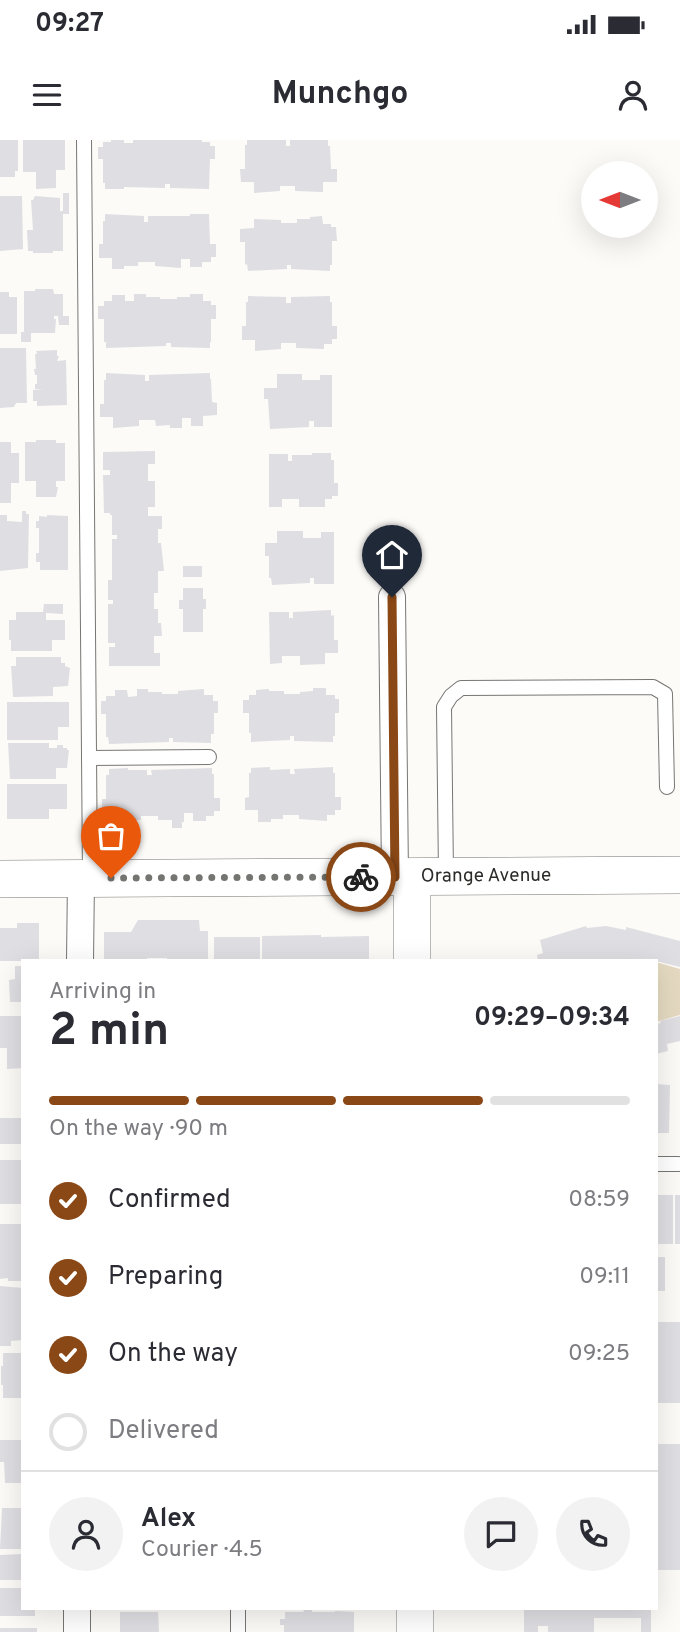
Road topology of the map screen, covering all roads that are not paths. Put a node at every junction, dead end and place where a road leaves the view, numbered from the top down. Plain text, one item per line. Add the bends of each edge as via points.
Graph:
1 (85, 140) edge
2 (392, 597) dead end
3 (680, 687) edge
4 (665, 694) junction
5 (209, 757) dead end
6 (89, 758) junction
7 (667, 787) dead end
8 (680, 876) edge
9 (417, 877) junction
10 (85, 878) junction
11 (0, 879) edge
12 (80, 959) edge
13 (412, 959) edge
14 (658, 1164) edge
15 (678, 1164) dead end
16 (77, 1610) edge
17 (238, 1610) edge
18 (415, 1610) edge
19 (77, 1632) edge
20 (238, 1632) edge
21 (415, 1632) edge

1 - 6 lane
2 - 9 street
3 - 4 lane
4 - 7 lane
4 - 9 lane via 653,688 461,688 450,696 444,707
5 - 6 lane
6 - 10 lane
8 - 9 street, Orange Avenue
9 - 10 street, Orange Avenue
9 - 13 street
10 - 11 street, Orange Avenue
10 - 12 street
14 - 15 lane
16 - 19 street
17 - 20 lane
18 - 21 street

